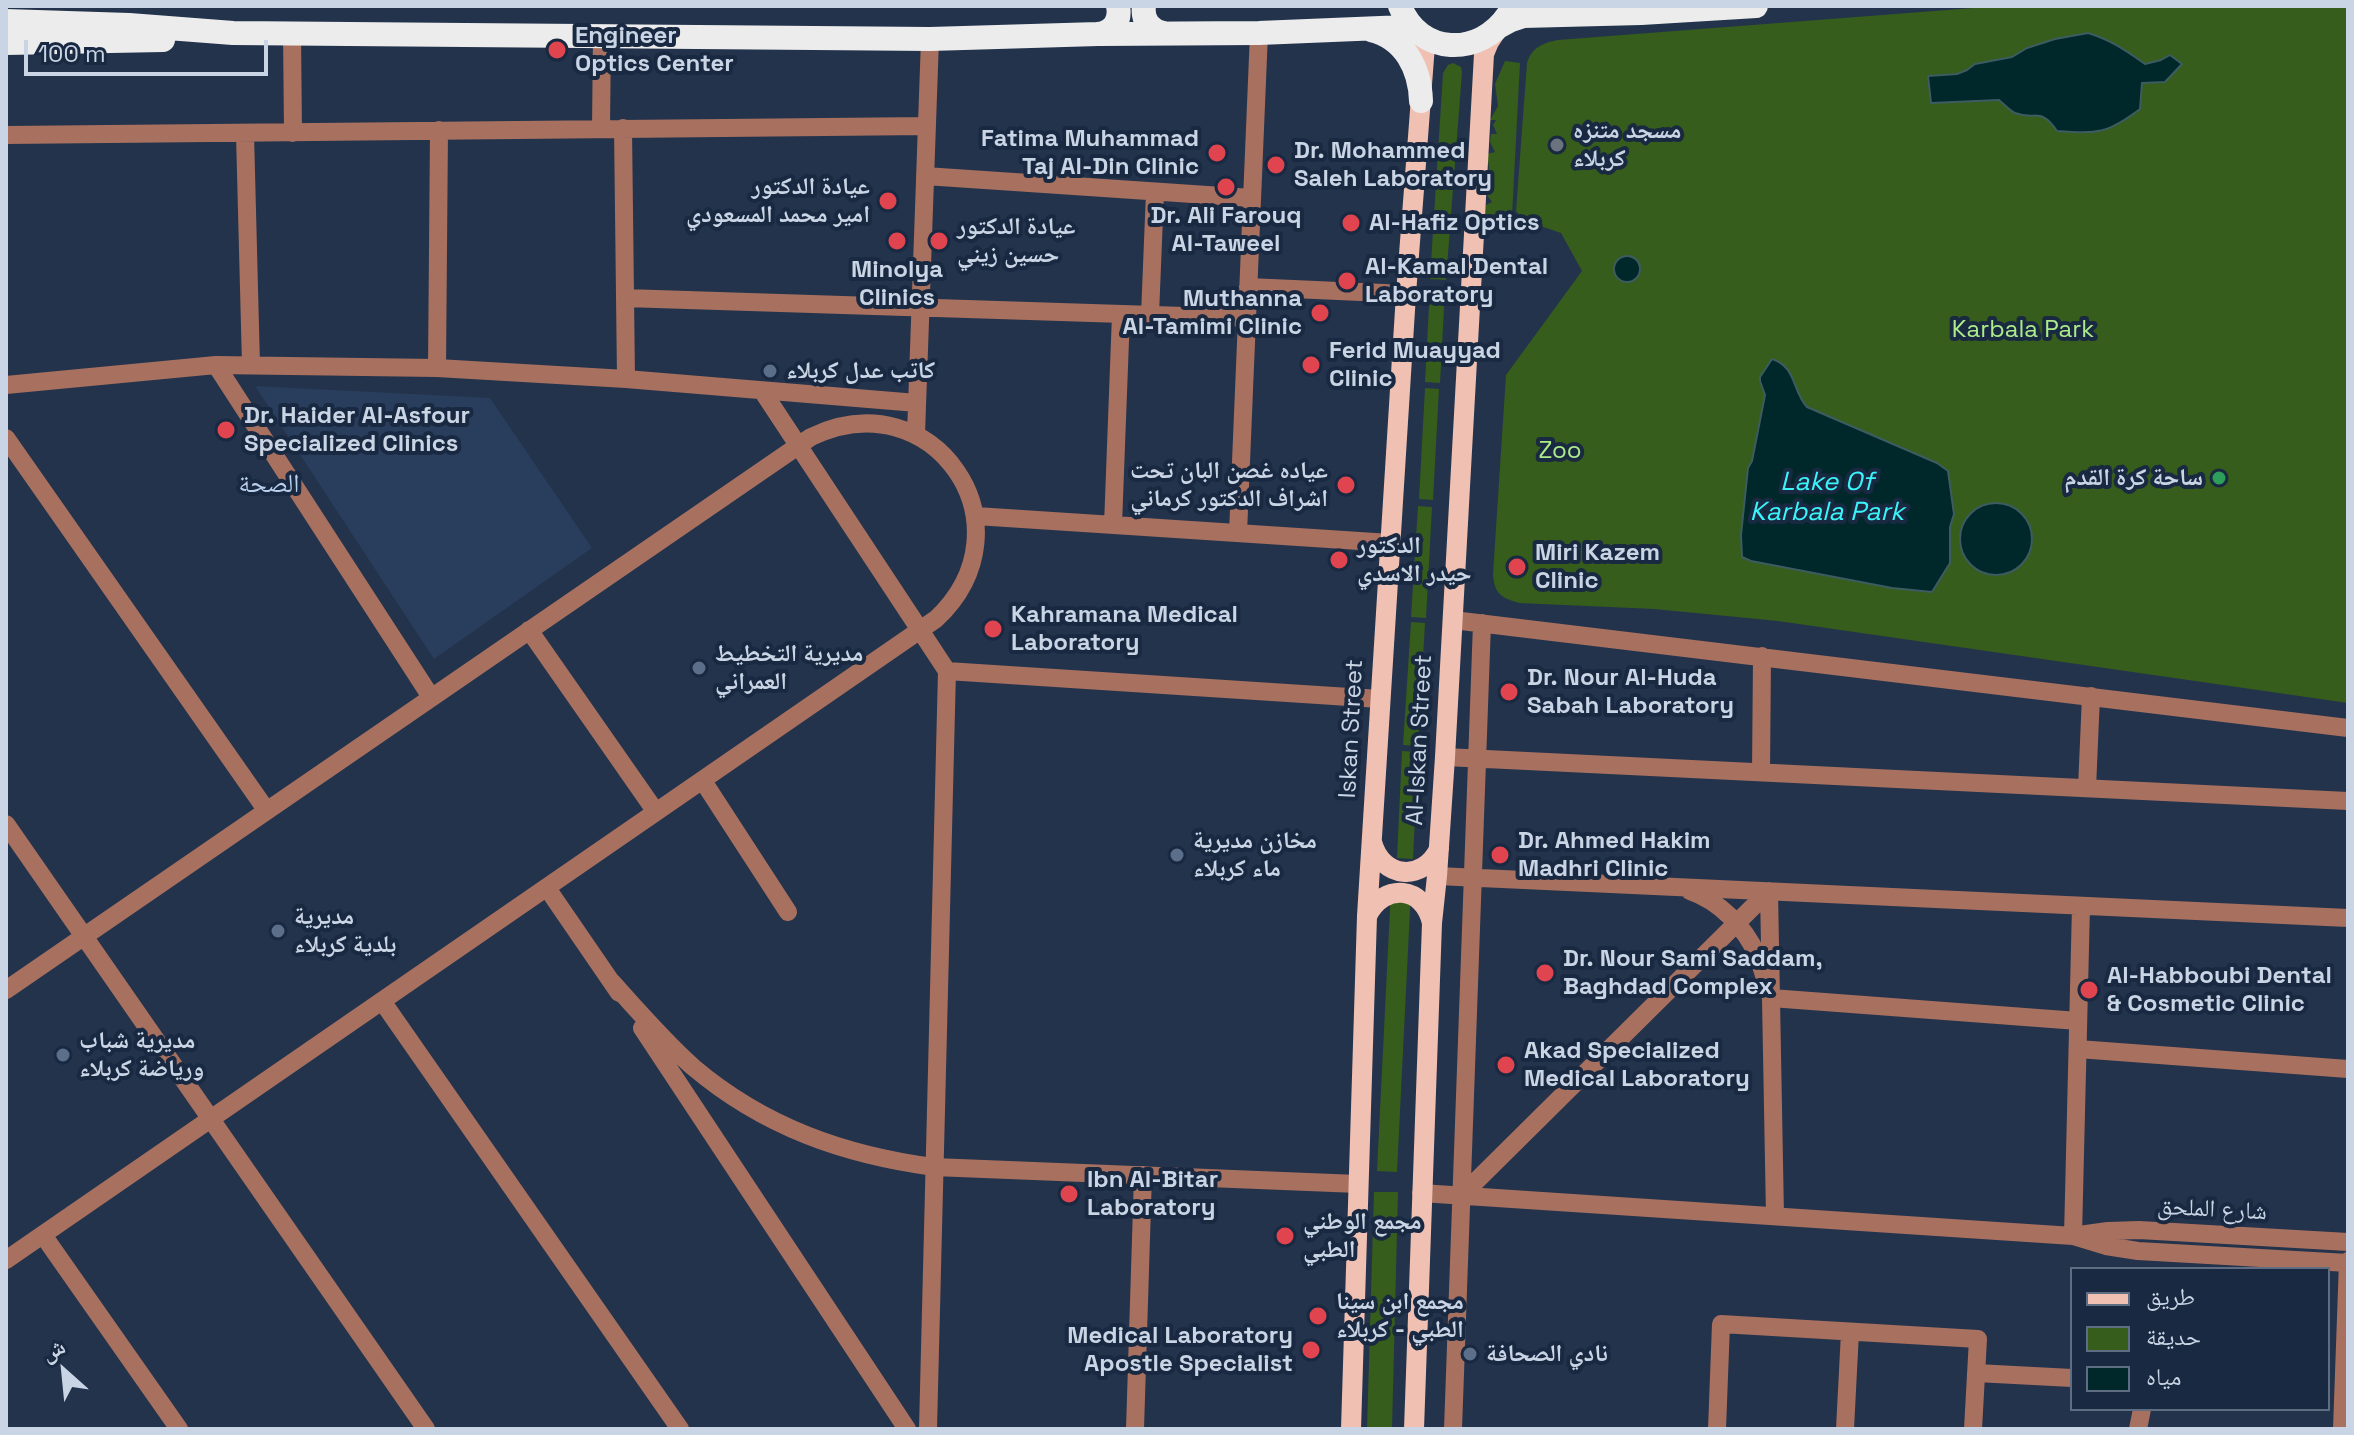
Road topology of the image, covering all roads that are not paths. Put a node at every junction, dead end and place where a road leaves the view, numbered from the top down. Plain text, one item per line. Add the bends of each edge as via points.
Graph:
1 (1118, 6) edge
2 (1144, 6) edge
3 (1400, 6) edge
4 (1756, 6) edge
5 (1512, 16) edge
6 (6, 21) edge
7 (1361, 28) junction
8 (233, 33) junction
9 (292, 33) junction
10 (1163, 33) junction
11 (1259, 33) junction
12 (1420, 33) junction
13 (1098, 34) junction
14 (602, 36) junction
15 (930, 39) junction
16 (6, 43) edge
17 (1421, 101) junction
18 (927, 126) junction
19 (601, 128) junction
20 (623, 128) junction
21 (439, 130) junction
22 (293, 133) junction
23 (245, 134) junction
24 (6, 135) edge
25 (925, 176) junction
26 (1155, 192) junction
27 (1252, 198) junction
28 (1248, 287) junction
29 (1406, 294) junction
30 (625, 298) junction
31 (920, 308) junction
32 (1121, 314) junction
33 (1150, 315) junction
34 (1247, 318) junction
35 (216, 365) junction
36 (251, 365) junction
37 (437, 368) junction
38 (626, 379) junction
39 (6, 385) edge
40 (763, 392) junction
41 (917, 403) junction
42 (916, 434) junction
43 (6, 438) edge
44 (798, 445) junction
45 (976, 516) junction
46 (1113, 525) junction
47 (1238, 533) junction
48 (1390, 543) junction
49 (1453, 620) junction
50 (1482, 623) junction
51 (529, 630) junction
52 (920, 631) junction
53 (1762, 656) junction
54 (947, 671) junction
55 (2091, 696) junction
56 (431, 697) junction
57 (1380, 699) junction
58 (2348, 728) edge
59 (1445, 757) junction
60 (1478, 758) junction
61 (1761, 772) junction
62 (703, 781) junction
63 (2087, 788) junction
64 (2348, 801) edge
65 (267, 811) junction
66 (656, 812) junction
67 (6, 824) edge
68 (1372, 842) junction
69 (1439, 848) junction
70 (1437, 876) junction
71 (1473, 877) junction
72 (1680, 887) junction
73 (547, 888) junction
74 (1769, 891) junction
75 (2081, 906) junction
76 (788, 912) dead end
77 (1367, 916) junction
78 (2348, 918) edge
79 (1432, 923) junction
80 (1736, 923) junction
81 (84, 937) junction
82 (612, 982) junction
83 (6, 990) edge
84 (1771, 998) junction
85 (382, 1001) junction
86 (2078, 1021) junction
87 (2078, 1049) junction
88 (2348, 1069) edge
89 (211, 1119) junction
90 (934, 1167) junction
91 (1143, 1175) junction
92 (1358, 1184) junction
93 (1421, 1193) junction
94 (1461, 1196) junction
95 (1775, 1216) junction
96 (43, 1235) junction
97 (2073, 1236) junction
98 (2348, 1242) edge
99 (6, 1260) edge
100 (2348, 1262) edge
101 (1850, 1332) junction
102 (1976, 1373) junction
103 (2070, 1378) edge
104 (2336, 1389) edge
105 (179, 1429) edge
106 (426, 1429) edge
107 (680, 1429) edge
108 (907, 1429) edge
109 (928, 1429) edge
110 (1135, 1429) edge
111 (1351, 1429) edge
112 (1414, 1429) edge
113 (1453, 1429) edge
114 (1717, 1429) edge
115 (1845, 1429) edge
116 (1973, 1429) edge
117 (2342, 1429) edge

1 - 13 highway via 1115,25
2 - 10 highway via 1146,23
3 - 12 highway
4 - 5 highway
5 - 12 highway via 1471,44 1454,46
5 - 49 main road, Al-Iskan Street via 1484,54
6 - 8 highway
7 - 11 highway
7 - 12 highway via 1405,27
7 - 17 highway via 1387,34 1404,51 1419,80
8 - 9 highway
8 - 16 highway via 126,42
9 - 14 highway
9 - 22 street
10 - 11 highway
10 - 13 highway
11 - 27 street
12 - 17 main road, Iskan Street via 1425,45
13 - 15 highway
14 - 15 highway
14 - 19 street
15 - 18 street
17 - 29 main road, Iskan Street
18 - 20 street
18 - 25 street
19 - 20 street
19 - 21 street
20 - 30 street
21 - 22 street
21 - 37 street
22 - 23 street
23 - 24 street
23 - 36 street
25 - 26 street
25 - 31 street
26 - 27 street
26 - 33 street
27 - 28 street
28 - 29 street
28 - 34 street
29 - 48 main road, Iskan Street
30 - 31 street
30 - 38 street
31 - 32 street
31 - 41 street
32 - 33 street
32 - 46 street
33 - 34 street
34 - 47 street
35 - 36 street
35 - 39 street
35 - 56 street
36 - 37 street
37 - 38 street
38 - 40 street
40 - 41 street
40 - 44 street
41 - 42 street
42 - 44 street via 885,424 852,423
42 - 45 street via 957,470
43 - 65 street
44 - 51 street
44 - 52 street
45 - 46 street
45 - 52 street via 975,550 962,588
46 - 47 street
47 - 48 street
48 - 57 main road, Iskan Street
49 - 50 street
49 - 59 main road, Al-Iskan Street
50 - 53 street
50 - 60 street
51 - 56 street
51 - 66 street
52 - 54 street
52 - 62 street
53 - 55 street
53 - 61 street
54 - 57 street
54 - 90 street
55 - 58 street
55 - 63 street
56 - 65 street
57 - 68 main road, Iskan Street
59 - 60 street
59 - 69 main road, Al-Iskan Street
60 - 61 street
60 - 71 street
61 - 63 street
62 - 66 street
62 - 76 street
63 - 64 street
65 - 81 street
66 - 73 street
67 - 81 street
68 - 69 main road via 1386,865 1403,872 1422,868
68 - 77 main road, Iskan Street
69 - 70 main road, Al-Iskan Street
70 - 71 street
70 - 79 main road, Al-Iskan Street
71 - 72 street
71 - 94 street
72 - 74 street
72 - 80 street via 1713,902
73 - 82 street
73 - 85 street
74 - 75 street
74 - 80 street
74 - 84 street
75 - 78 street
75 - 86 street
77 - 79 main road via 1379,899 1398,892 1425,905
77 - 92 main road, Iskan Street
79 - 93 main road, Al-Iskan Street
80 - 84 street via 1758,957
80 - 94 street
81 - 83 street
81 - 89 street
82 - 90 street via 694,1067 750,1107 848,1151
82 - 108 street
84 - 86 street
84 - 95 street
85 - 89 street
85 - 107 street
86 - 87 street
87 - 88 street
87 - 97 street
89 - 96 street
89 - 106 street
90 - 91 street
90 - 109 street
91 - 92 street
91 - 110 street
92 - 111 main road, Iskan Street
93 - 94 street
93 - 112 main road, Al-Iskan Street
94 - 95 street
94 - 113 street
95 - 97 street
96 - 99 street
96 - 105 street
97 - 98 street, شارع الملحق via 2139,1230
97 - 100 street via 2138,1251
100 - 104 street
101 - 102 street via 1978,1339
101 - 114 street via 1721,1324
101 - 115 street
102 - 103 street
102 - 116 street
104 - 117 street

